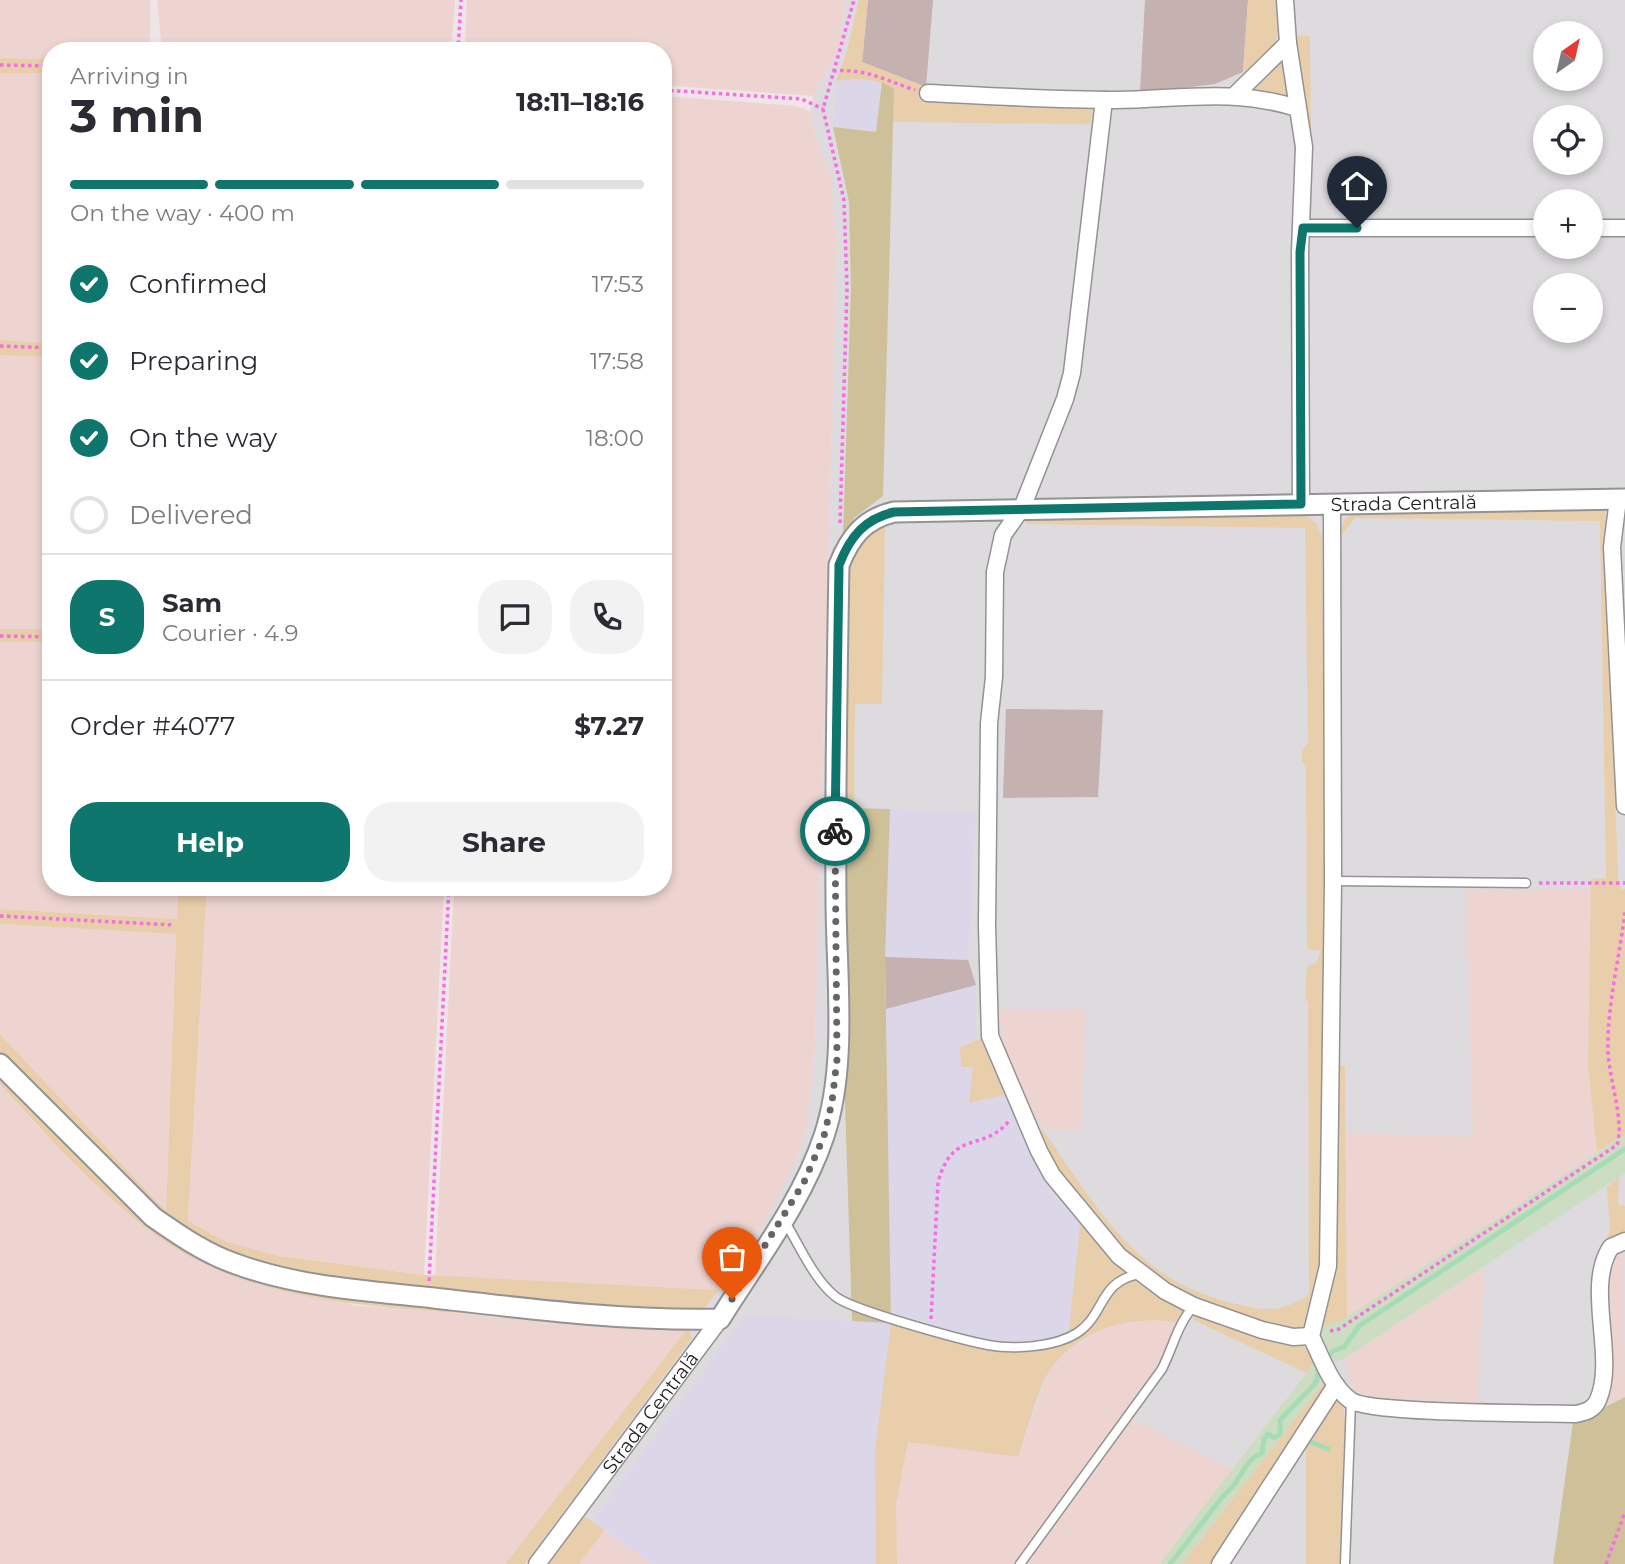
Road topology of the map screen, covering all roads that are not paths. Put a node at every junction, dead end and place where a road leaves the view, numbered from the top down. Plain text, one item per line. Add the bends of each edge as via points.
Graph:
1 (1285, 0) edge
2 (1288, 43) junction
3 (928, 93) road end
4 (1236, 94) junction
5 (1104, 100) junction
6 (1297, 108) junction
7 (1303, 228) junction
8 (1533, 228) edge
9 (1603, 228) edge
10 (1625, 228) edge
11 (1622, 499) edge
12 (1332, 503) junction
13 (1301, 504) junction
14 (1022, 508) junction
15 (1625, 806) edge
16 (1333, 881) junction
17 (1526, 883) road end
18 (0, 1064) edge
19 (783, 1218) junction
20 (1625, 1241) edge
21 (1139, 1274) junction
22 (1194, 1306) junction
23 (720, 1319) junction
24 (1311, 1336) junction
25 (1333, 1379) junction
26 (1351, 1402) junction
27 (537, 1564) edge
28 (1020, 1564) edge
29 (1220, 1564) edge
30 (1345, 1564) edge

1 - 2 street
2 - 4 street
2 - 6 street
3 - 5 street
4 - 5 street
4 - 6 street
5 - 14 street via 1072,373
6 - 7 street via 1304,146
7 - 8 street
7 - 13 street
9 - 10 street
11 - 12 street, Strada Centrală
11 - 15 street via 1612,547
12 - 13 street, Strada Centrală
12 - 16 street
13 - 14 street, Strada Centrală
14 - 19 street, Strada Centrală via 877,516 847,543 839,565 837,1059 824,1136
14 - 21 street via 1003,535 995,572 989,723 990,1036 1052,1175
16 - 17 lane
16 - 24 street via 1328,1266
18 - 23 street via 153,1217 234,1264 283,1276 532,1309
19 - 21 lane via 821,1281 837,1297 990,1345 1046,1344 1077,1333 1111,1286 1122,1277
19 - 23 street, Strada Centrală
20 - 26 street via 1611,1247 1602,1273 1602,1377 1598,1401 1590,1410 1576,1414 1468,1412 1376,1408
21 - 22 street
22 - 24 street via 1262,1330
22 - 28 lane via 1182,1319 1162,1369
23 - 27 street, Strada Centrală
24 - 25 street
25 - 26 street
25 - 29 street
26 - 30 lane

